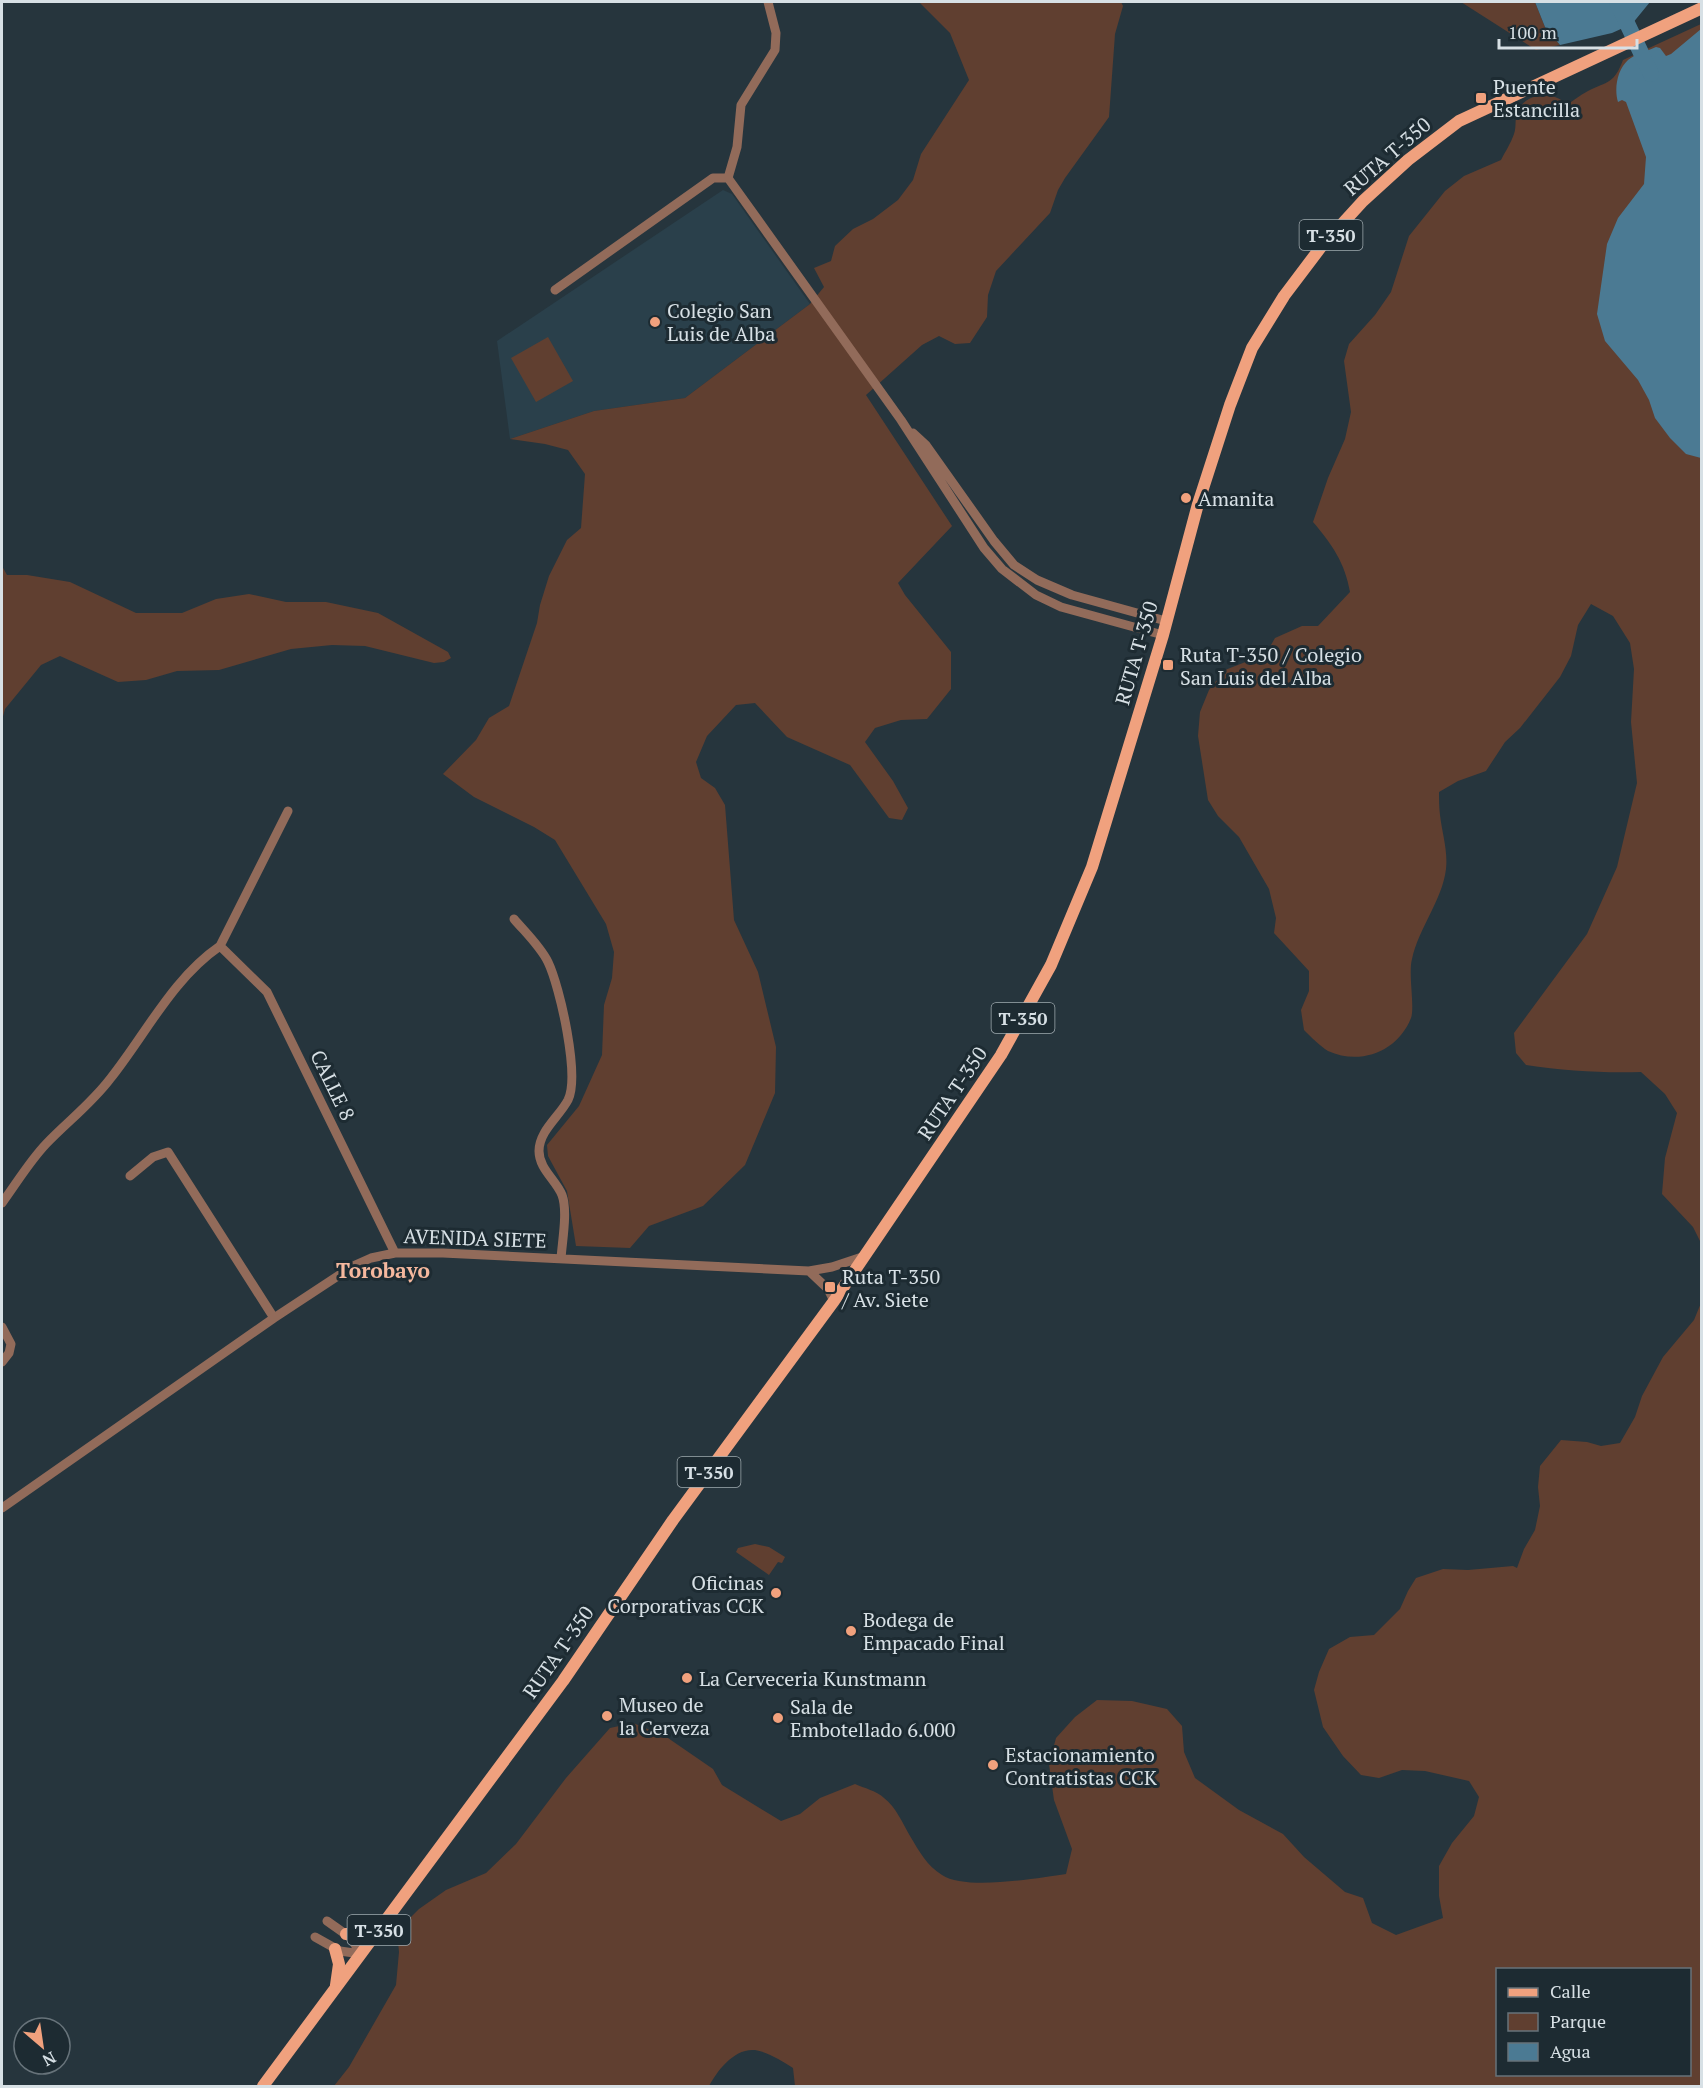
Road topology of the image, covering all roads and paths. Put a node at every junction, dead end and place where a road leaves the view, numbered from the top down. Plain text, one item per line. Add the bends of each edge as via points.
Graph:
1 (768, 2) edge
2 (1701, 8) edge
3 (728, 178) junction
4 (555, 290) dead end
5 (901, 420) junction
6 (1166, 621) junction
7 (1163, 635) junction
8 (288, 811) dead end
9 (514, 919) dead end
10 (220, 945) junction
11 (130, 1176) dead end
12 (2, 1203) edge
13 (395, 1253) junction
14 (866, 1256) junction
15 (561, 1259) junction
16 (808, 1271) junction
17 (834, 1301) junction
18 (274, 1318) junction
19 (2, 1327) edge
20 (2, 1362) edge
21 (2, 1508) edge
22 (327, 1921) dead end
23 (383, 1924) junction
24 (346, 1934) junction
25 (315, 1937) dead end
26 (335, 1949) junction
27 (361, 1954) junction
28 (334, 1991) junction
29 (263, 2086) edge

1 - 3 street via 777,33 775,50 741,105 737,147
2 - 6 main road, RUTA T-350 / T-350 via 1459,121 1408,159 1341,223 1302,271 1242,371 1198,504
3 - 4 street via 713,178
3 - 5 street
5 - 6 street via 926,445 1014,565 1072,595
5 - 7 street via 984,548 1012,578 1061,607
6 - 7 main road, RUTA T-350 / T-350
7 - 14 main road, RUTA T-350 / T-350 via 1105,831 1051,965 1001,1055
8 - 10 street
9 - 15 street via 548,962 571,1054 568,1099 542,1137 539,1149 544,1167 564,1200
10 - 12 street via 177,987 111,1079 44,1146
10 - 13 street, CALLE 8 via 267,992
11 - 18 street via 153,1157 168,1152
13 - 15 street, AVENIDA SIETE
13 - 18 street, AVENIDA SIETE via 353,1266
14 - 16 street, AVENIDA SIETE
14 - 17 main road, RUTA T-350 / T-350
15 - 16 street, AVENIDA SIETE
16 - 17 street via 828,1289
17 - 23 main road, RUTA T-350 / T-350 via 673,1520 563,1681
18 - 21 street, AVENIDA SIETE
19 - 20 street via 11,1344
22 - 24 street
23 - 24 main road via 358,1935
23 - 27 main road, RUTA T-350 / T-350
24 - 27 street
25 - 26 street
26 - 27 street
26 - 28 main road via 339,1971
27 - 28 main road, RUTA T-350 / T-350
28 - 29 main road, RUTA T-350 / T-350

